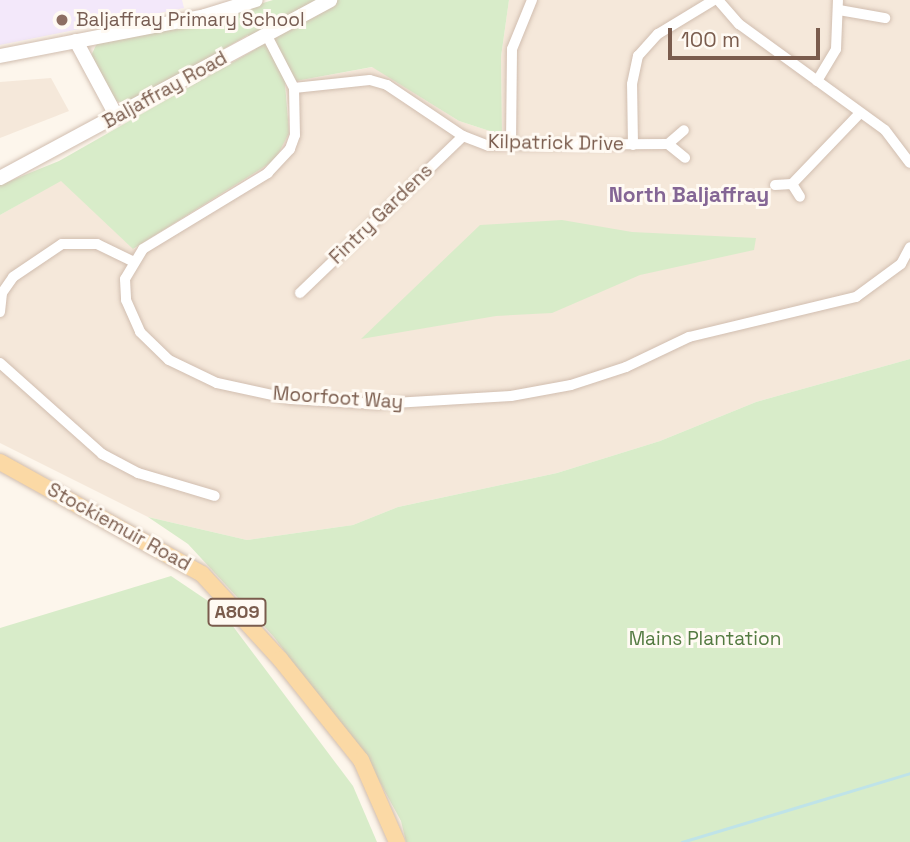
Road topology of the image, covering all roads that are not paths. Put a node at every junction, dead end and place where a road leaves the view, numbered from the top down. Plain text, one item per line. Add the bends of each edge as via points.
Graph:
1 (256, 0) edge
2 (330, 0) edge
3 (532, 0) edge
4 (716, 0) edge
5 (838, 5) edge
6 (884, 18) dead end
7 (266, 34) junction
8 (76, 41) junction
9 (0, 56) edge
10 (817, 81) junction
11 (294, 88) junction
12 (860, 113) junction
13 (117, 117) junction
14 (684, 130) dead end
15 (463, 135) junction
16 (668, 144) junction
17 (511, 145) junction
18 (633, 145) junction
19 (907, 149) edge
20 (685, 158) dead end
21 (910, 163) edge
22 (0, 178) edge
23 (792, 184) junction
24 (775, 185) dead end
25 (800, 197) dead end
26 (910, 247) edge
27 (132, 261) junction
28 (300, 293) dead end
29 (0, 312) edge
30 (0, 363) edge
31 (0, 461) edge
32 (215, 496) dead end
33 (397, 842) edge

1 - 8 main road via 205,16
2 - 7 main road, Baljaffray Road
3 - 17 street via 512,49
4 - 10 street via 739,24
4 - 18 street via 658,34 638,56 632,84
5 - 6 street
5 - 10 street via 836,49
7 - 11 street
7 - 13 main road, Baljaffray Road
8 - 9 main road
8 - 13 main road
10 - 12 street
11 - 15 street, Kilpatrick Drive via 370,80 387,85
11 - 27 street via 295,135 281,163 143,249
12 - 19 street
12 - 23 street
13 - 22 main road, Baljaffray Road
14 - 16 street
15 - 17 street, Kilpatrick Drive via 487,145
15 - 28 street, Fintry Gardens
16 - 18 street, Kilpatrick Drive
16 - 20 street
17 - 18 street, Kilpatrick Drive
19 - 21 street
23 - 24 street
23 - 25 street
26 - 27 street, Moorfoot Way via 901,264 856,297 689,337 626,367 571,385 511,396 377,404 291,399 217,383 169,360 140,332 126,300 125,279
27 - 29 street via 97,244 62,244 13,277 2,293
30 - 32 street via 102,454 138,473
31 - 33 main road, Stockiemuir Road / A809 via 202,574 280,659 361,760

